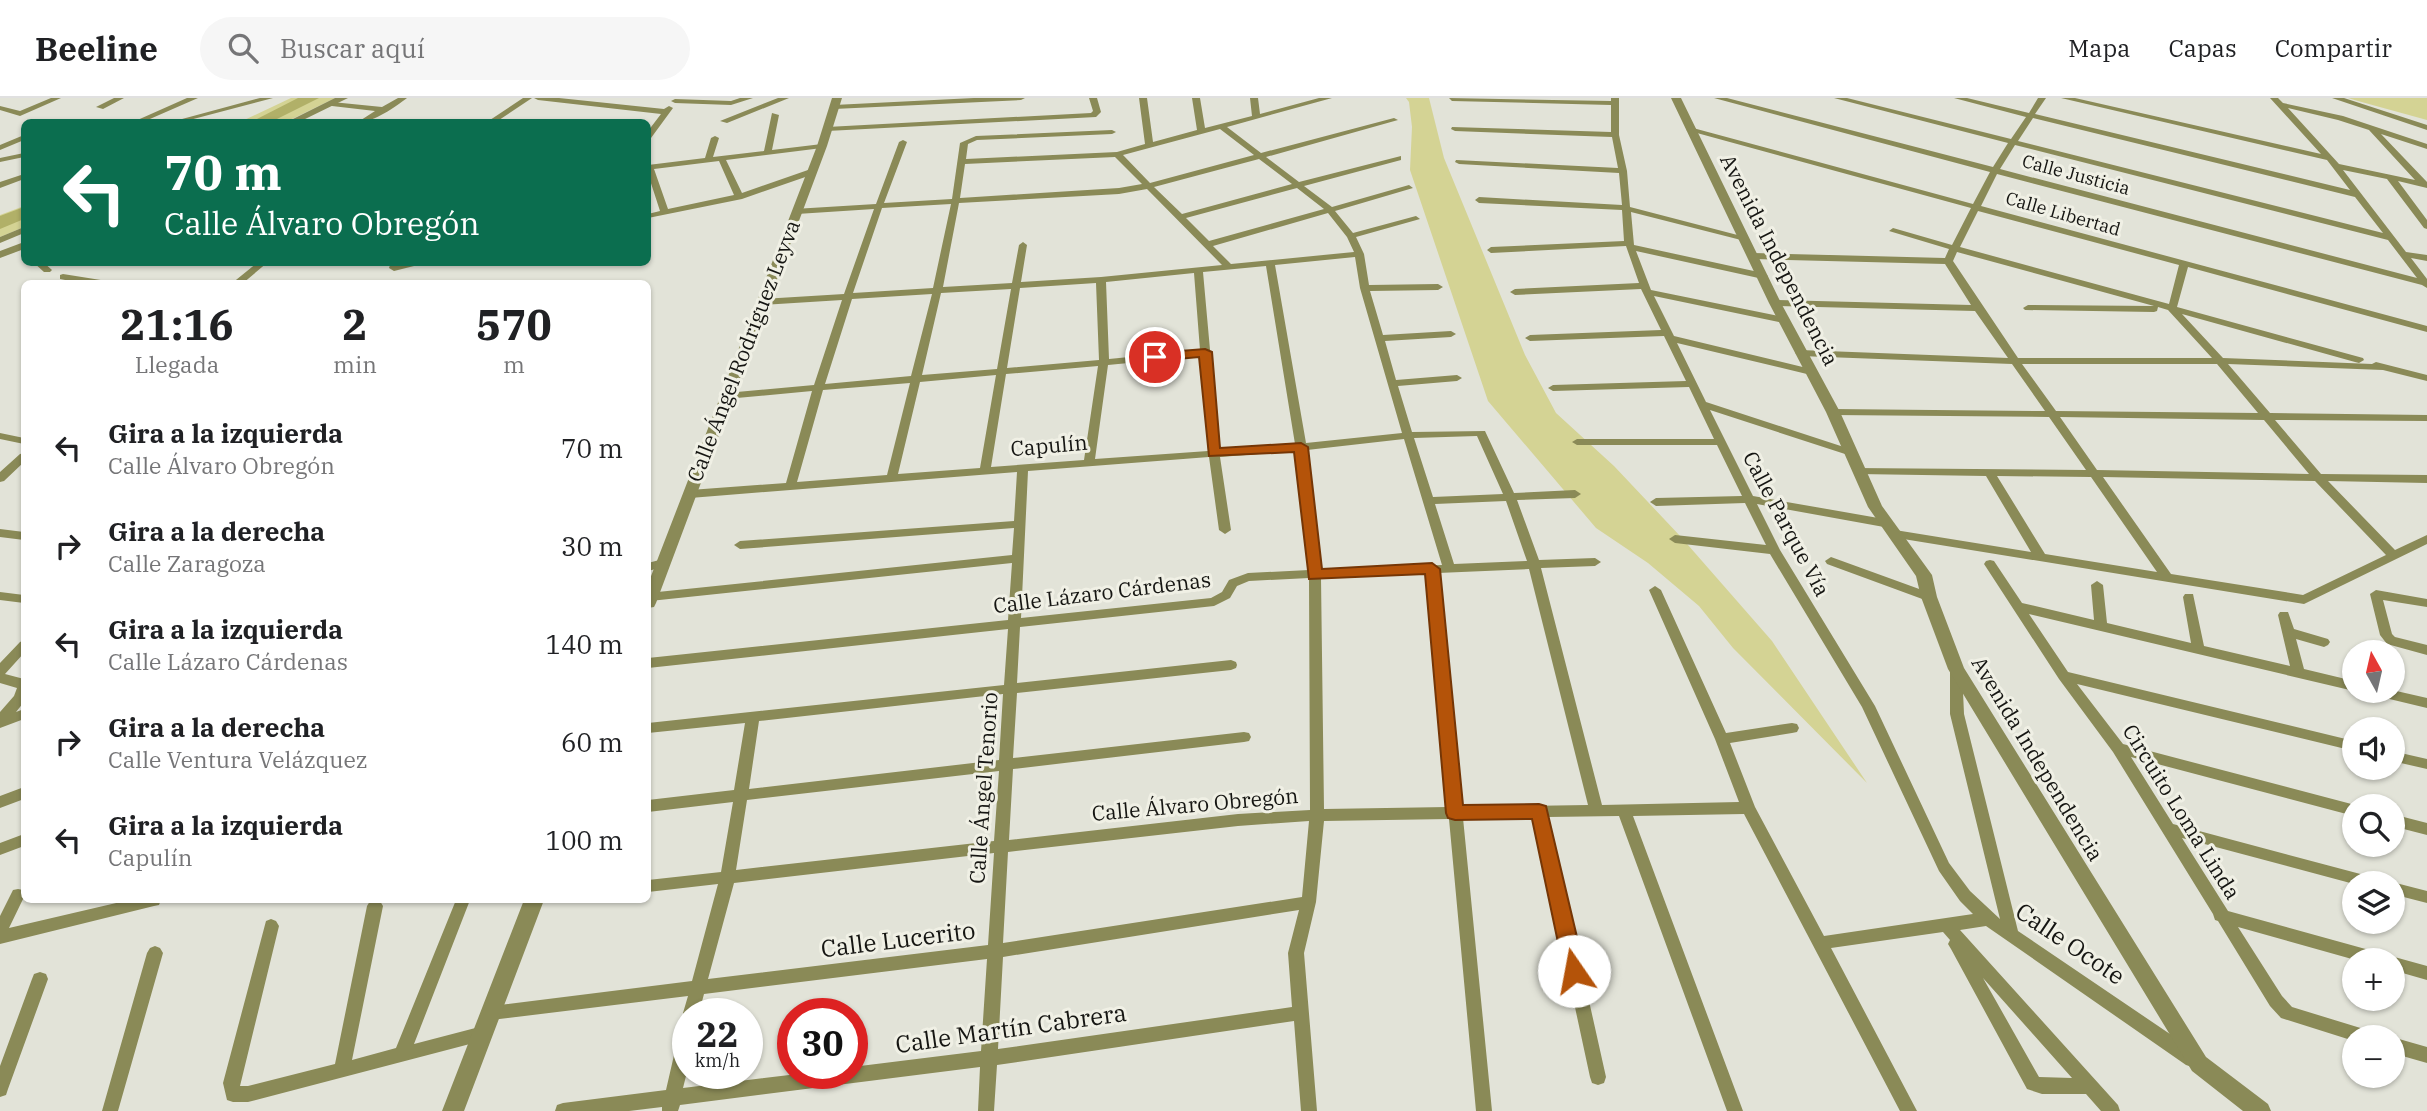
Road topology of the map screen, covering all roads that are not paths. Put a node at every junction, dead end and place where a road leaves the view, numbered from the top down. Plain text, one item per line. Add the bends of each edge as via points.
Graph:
1 (57, 98) edge
2 (120, 98) edge
3 (194, 98) edge
4 (269, 98) edge
5 (343, 98) edge
6 (403, 98) edge
7 (528, 98) edge
8 (538, 98) edge
9 (750, 98) edge
10 (785, 98) edge
11 (1021, 98) edge
12 (1093, 98) edge
13 (1143, 98) edge
14 (1196, 98) edge
15 (1254, 98) edge
16 (1328, 98) edge
17 (1676, 98) edge
18 (1718, 98) edge
19 (1838, 98) edge
20 (1958, 98) edge
21 (2042, 98) edge
22 (2065, 98) edge
23 (2274, 98) edge
24 (2336, 98) edge
25 (1452, 99) edge
26 (676, 100) edge
27 (1310, 100) edge
28 (324, 101) edge
29 (1615, 101) edge
30 (835, 102) edge
31 (2283, 105) junction
32 (100, 107) dead end
33 (0, 108) edge
34 (385, 110) junction
35 (666, 112) junction
36 (20, 114) junction
37 (214, 114) junction
38 (775, 115) dead end
39 (2030, 116) junction
40 (1256, 117) junction
41 (22, 119) edge
42 (145, 119) edge
43 (190, 119) edge
44 (208, 119) edge
45 (299, 119) edge
46 (368, 119) edge
47 (496, 119) edge
48 (1394, 120) dead end
49 (724, 121) dead end
50 (1221, 126) junction
51 (2371, 127) junction
52 (2427, 128) edge
53 (827, 129) junction
54 (1455, 129) dead end
55 (1690, 130) junction
56 (651, 131) edge
57 (1201, 131) junction
58 (1112, 132) dead end
59 (1615, 135) junction
60 (21, 138) edge
61 (715, 138) dead end
62 (903, 142) dead end
63 (2015, 142) junction
64 (822, 146) junction
65 (1149, 146) junction
66 (2427, 147) edge
67 (0, 148) edge
68 (768, 151) junction
69 (1117, 154) junction
70 (1259, 155) junction
71 (21, 156) edge
72 (721, 157) junction
73 (709, 158) junction
74 (1398, 158) dead end
75 (0, 160) edge
76 (962, 162) junction
77 (1460, 162) dead end
78 (2333, 162) junction
79 (651, 167) edge
80 (1996, 170) junction
81 (1623, 171) junction
82 (810, 172) junction
83 (0, 174) edge
84 (651, 175) edge
85 (21, 176) edge
86 (21, 176) edge
87 (2390, 177) junction
88 (1296, 184) junction
89 (0, 185) edge
90 (2425, 185) edge
91 (1148, 186) junction
92 (1409, 188) dead end
93 (2359, 195) junction
94 (739, 197) junction
95 (1479, 200) dead end
96 (956, 202) junction
97 (878, 206) junction
98 (1975, 206) junction
99 (1625, 208) junction
100 (1329, 209) junction
101 (797, 211) junction
102 (665, 212) junction
103 (651, 215) edge
104 (1181, 217) junction
105 (1416, 219) dead end
106 (2427, 226) edge
107 (21, 231) edge
108 (1894, 231) dead end
109 (1351, 236) junction
110 (2388, 237) junction
111 (1745, 238) junction
112 (0, 240) edge
113 (1209, 244) junction
114 (1023, 245) dead end
115 (1630, 245) junction
116 (21, 248) edge
117 (1953, 248) junction
118 (1491, 250) dead end
119 (1359, 254) junction
120 (2403, 254) junction
121 (0, 256) edge
122 (1754, 256) junction
123 (2427, 258) edge
124 (1948, 261) junction
125 (1270, 262) junction
126 (2184, 264) junction
127 (1227, 265) junction
128 (42, 266) edge
129 (259, 266) edge
130 (1198, 269) junction
131 (47, 270) dead end
132 (1763, 276) junction
133 (63, 277) dead end
134 (82, 280) edge
135 (240, 280) edge
136 (1101, 280) junction
137 (2426, 284) edge
138 (1018, 285) junction
139 (1438, 287) dead end
140 (1365, 288) junction
141 (1646, 289) junction
142 (937, 291) junction
143 (1515, 292) dead end
144 (849, 298) junction
145 (761, 302) junction
146 (1775, 303) junction
147 (1978, 308) junction
148 (2028, 308) dead end
149 (2172, 309) junction
150 (1784, 320) junction
151 (2427, 329) edge
152 (1451, 334) dead end
153 (1669, 336) junction
154 (1379, 338) junction
155 (1530, 338) dead end
156 (1205, 352) junction
157 (1800, 353) junction
158 (1104, 361) junction
159 (2016, 361) junction
160 (2220, 361) junction
161 (2382, 367) junction
162 (1002, 371) junction
163 (1811, 372) junction
164 (915, 378) junction
165 (1457, 378) dead end
166 (2427, 378) edge
167 (1392, 383) junction
168 (1692, 384) junction
169 (817, 388) junction
170 (1553, 388) dead end
171 (726, 396) junction
172 (1703, 404) junction
173 (1833, 412) junction
174 (2054, 414) junction
175 (2267, 416) junction
176 (2427, 418) edge
177 (1481, 433) joint
178 (1410, 435) junction
179 (0, 436) edge
180 (21, 440) edge
181 (1577, 442) dead end
182 (1720, 442) junction
183 (1301, 447) junction
184 (1849, 452) junction
185 (1214, 453) junction
186 (21, 459) edge
187 (1089, 462) junction
188 (1024, 468) junction
189 (985, 470) junction
190 (1858, 470) junction
191 (1989, 472) junction
192 (2095, 474) junction
193 (892, 477) junction
194 (2318, 477) junction
195 (0, 478) edge
196 (2427, 479) edge
197 (790, 487) junction
198 (690, 494) junction
199 (1575, 494) dead end
200 (1510, 496) junction
201 (1750, 499) junction
202 (1429, 501) junction
203 (1656, 502) dead end
204 (1020, 524) junction
205 (1890, 528) junction
206 (1225, 530) dead end
207 (0, 533) edge
208 (21, 536) edge
209 (1675, 539) dead end
210 (2427, 539) edge
211 (740, 545) dead end
212 (1774, 550) junction
213 (2392, 554) junction
214 (1018, 558) junction
215 (2042, 558) junction
216 (1831, 561) dead end
217 (1595, 562) dead end
218 (663, 563) junction
219 (1534, 564) junction
220 (1990, 564) dead end
221 (651, 566) edge
222 (1449, 568) junction
223 (1432, 569) junction
224 (1315, 575) junction
225 (2168, 579) junction
226 (2097, 585) dead end
227 (1655, 590) dead end
228 (651, 595) edge
229 (0, 596) edge
230 (1929, 597) junction
231 (2189, 597) dead end
232 (21, 598) edge
233 (651, 600) edge
234 (2427, 603) edge
235 (2019, 607) junction
236 (2284, 615) dead end
237 (1014, 625) junction
238 (2101, 625) junction
239 (2288, 632) junction
240 (2324, 642) dead end
241 (21, 648) edge
242 (2198, 648) junction
243 (2427, 650) edge
244 (21, 658) edge
245 (651, 663) edge
246 (1231, 665) dead end
247 (5, 666) edge
248 (1956, 669) junction
249 (2298, 673) junction
250 (2064, 676) junction
251 (0, 678) edge
252 (21, 683) edge
253 (2342, 683) edge
254 (1013, 688) junction
255 (21, 696) edge
256 (2405, 698) edge
257 (2427, 703) edge
258 (21, 715) edge
259 (753, 717) junction
260 (0, 722) edge
261 (651, 728) edge
262 (1792, 729) dead end
263 (1244, 737) dead end
264 (1722, 739) junction
265 (2342, 743) edge
266 (2119, 748) junction
267 (2405, 759) edge
268 (1005, 763) junction
269 (2427, 764) edge
270 (21, 794) edge
271 (743, 796) junction
272 (0, 802) edge
273 (651, 806) edge
274 (2342, 807) edge
275 (1748, 808) junction
276 (1625, 810) junction
277 (1539, 811) junction
278 (1597, 811) junction
279 (1455, 813) junction
280 (1317, 815) junction
281 (2405, 823) edge
282 (2171, 829) junction
283 (2427, 829) edge
284 (21, 841) edge
285 (1001, 845) junction
286 (0, 849) edge
287 (2342, 874) edge
288 (728, 876) junction
289 (651, 886) edge
290 (2405, 891) edge
291 (18, 895) dead end
292 (2427, 897) edge
293 (1309, 902) junction
294 (141, 903) edge
295 (462, 903) edge
296 (533, 903) edge
297 (375, 906) dead end
298 (2220, 915) junction
299 (1988, 919) junction
300 (1946, 925) junction
301 (271, 926) dead end
302 (0, 931) edge
303 (2011, 934) junction
304 (0, 936) edge
305 (1821, 943) junction
306 (2342, 949) edge
307 (995, 951) junction
308 (155, 953) dead end
309 (2405, 967) edge
310 (2427, 973) edge
311 (40, 979) dead end
312 (697, 986) junction
313 (694, 998) edge
314 (491, 1013) junction
315 (1299, 1013) junction
316 (2342, 1030) edge
317 (483, 1034) junction
318 (2405, 1049) edge
319 (402, 1054) junction
320 (2427, 1055) edge
321 (989, 1058) junction
322 (2199, 1064) junction
323 (342, 1070) junction
324 (1598, 1077) dead end
325 (2088, 1086) junction
326 (0, 1089) edge
327 (671, 1105) edge
328 (110, 1111) edge
329 (453, 1111) edge
330 (563, 1111) edge
331 (986, 1111) edge
332 (1309, 1111) edge
333 (1485, 1111) edge
334 (1735, 1111) edge
335 (1909, 1111) edge
336 (2112, 1111) edge
337 (2260, 1111) edge

1 - 36 street
2 - 32 street
3 - 42 street
4 - 37 street
5 - 28 street
6 - 34 street
7 - 47 street
8 - 35 street
9 - 26 street via 731,103
10 - 49 street
11 - 30 street
12 - 53 street via 1097,112 1093,115
13 - 65 street
14 - 57 street
15 - 40 street
16 - 27 street
17 - 55 street, Avenida Independencia
18 - 80 street, Calle Justicia
19 - 63 street
20 - 39 street
21 - 39 street
22 - 78 street
23 - 31 street
24 - 52 street
25 - 29 street
26 - 35 street
27 - 40 street
28 - 34 street
28 - 45 street
29 - 59 street, Calle Parque Vía
30 - 53 street, Calle Ángel Rodríguez Leyva
31 - 51 street
31 - 78 street
33 - 36 street
34 - 46 street
35 - 56 street
36 - 41 street
37 - 43 street
37 - 44 street
38 - 68 street
39 - 63 street
39 - 93 street
40 - 50 street
48 - 70 street
50 - 57 street
50 - 70 street
51 - 66 street
51 - 90 street
53 - 64 street, Calle Ángel Rodríguez Leyva
54 - 59 street
55 - 98 street, Calle Libertad
55 - 111 street, Avenida Independencia
57 - 65 street
58 - 76 street via 967,139
59 - 81 street, Calle Parque Vía
60 - 67 street
61 - 73 street
62 - 97 street
63 - 80 street
63 - 110 street
64 - 68 street
64 - 82 street, Calle Ángel Rodríguez Leyva
65 - 69 street
68 - 72 street
69 - 76 street
69 - 91 street
70 - 88 street
70 - 91 street
71 - 75 street
72 - 73 street
72 - 94 street
73 - 79 street
74 - 88 street
76 - 96 street
77 - 81 street
78 - 87 street
78 - 93 street
80 - 98 street
80 - 137 street, Calle Justicia
81 - 99 street, Calle Parque Vía
82 - 94 street
82 - 101 street, Calle Ángel Rodríguez Leyva
83 - 85 street
84 - 102 street
86 - 89 street
87 - 90 street
87 - 106 street
88 - 100 street
88 - 104 street
91 - 96 street
91 - 104 street
92 - 100 street
93 - 110 street
94 - 102 street
95 - 99 street
96 - 97 street
96 - 142 street
97 - 101 street
97 - 144 street
98 - 117 street
98 - 126 street, Calle Libertad
99 - 111 street
99 - 115 street, Calle Parque Vía
100 - 109 street
100 - 113 street
101 - 145 street, Calle Ángel Rodríguez Leyva
102 - 103 street
104 - 113 street
105 - 109 street
107 - 112 street
108 - 117 street
109 - 119 street
110 - 120 street
111 - 122 street, Avenida Independencia
113 - 127 street
114 - 138 street
115 - 118 street
115 - 132 street
115 - 141 street, Calle Parque Vía
116 - 121 street
117 - 124 street
117 - 149 street
119 - 125 street
119 - 140 street
120 - 123 street
120 - 137 street
122 - 124 street
122 - 132 street, Avenida Independencia
124 - 147 street
125 - 127 street
125 - 183 street
126 - 149 street
126 - 151 street, Calle Libertad
127 - 130 street
128 - 131 street
129 - 135 street
130 - 136 street
130 - 156 street
132 - 146 street, Avenida Independencia
133 - 134 street
136 - 138 street
136 - 158 street
138 - 142 street
138 - 162 street
139 - 140 street
140 - 154 street
141 - 143 street
141 - 150 street
141 - 153 street, Calle Parque Vía
142 - 144 street
142 - 164 street
144 - 145 street
144 - 169 street
145 - 171 street, Calle Ángel Rodríguez Leyva
146 - 147 street
146 - 150 street, Avenida Independencia
147 - 159 street
148 - 149 street
149 - 160 street
149 - 161 street
150 - 157 street, Avenida Independencia
152 - 154 street
153 - 155 street
153 - 163 street
153 - 168 street, Calle Parque Vía
154 - 167 street
156 - 158 street
156 - 185 street
157 - 159 street
157 - 163 street, Avenida Independencia
158 - 162 street
158 - 187 street
159 - 160 street
159 - 174 street
160 - 161 street
160 - 175 street
161 - 166 street
162 - 164 street
162 - 189 street
163 - 173 street, Avenida Independencia
164 - 169 street
164 - 193 street
165 - 167 street
167 - 178 street
168 - 170 street
168 - 172 street, Calle Parque Vía
169 - 171 street
169 - 197 street
171 - 198 street, Calle Ángel Rodríguez Leyva
172 - 182 street, Calle Parque Vía
172 - 184 street
173 - 174 street
173 - 184 street, Avenida Independencia
174 - 175 street
174 - 192 street
175 - 176 street
175 - 194 street
177 - 178 street, Capulín
177 - 200 street
178 - 183 street, Capulín
178 - 202 street
179 - 180 street
181 - 182 street
182 - 201 street, Calle Parque Vía
183 - 185 street, Capulín
183 - 224 street
184 - 190 street, Avenida Independencia
185 - 187 street, Capulín
185 - 206 street
186 - 195 street
187 - 188 street, Capulín
188 - 189 street, Capulín
188 - 204 street, Calle Ángel Tenorio
189 - 193 street, Capulín
190 - 191 street
190 - 205 street, Avenida Independencia
191 - 192 street
191 - 215 street
192 - 194 street
192 - 225 street
193 - 197 street, Capulín
194 - 196 street
194 - 213 street
197 - 198 street, Capulín
198 - 218 street, Calle Ángel Rodríguez Leyva
199 - 200 street
200 - 202 street
200 - 219 street
201 - 203 street
201 - 205 street
201 - 212 street, Calle Parque Vía
202 - 222 street
204 - 211 street
204 - 214 street, Calle Ángel Tenorio
205 - 215 street
205 - 230 street, Avenida Independencia via 1924,575
207 - 208 street
209 - 212 street
210 - 213 street
212 - 299 street, Calle Parque Vía via 1868,706 1944,867
213 - 225 street via 2304,600
214 - 233 street
214 - 237 street, Calle Ángel Tenorio
215 - 225 street
216 - 230 street
217 - 219 street, Calle Lázaro Cárdenas
218 - 221 street
218 - 228 street, Calle Ángel Rodríguez Leyva
219 - 222 street, Calle Lázaro Cárdenas
219 - 278 street
220 - 235 street, Circuito Loma Linda
222 - 223 street, Calle Lázaro Cárdenas
223 - 224 street, Calle Lázaro Cárdenas
223 - 279 street
224 - 237 street, Calle Lázaro Cárdenas via 1248,577 1233,583 1226,595 1214,602
224 - 280 street
226 - 238 street
227 - 264 street
229 - 232 street
230 - 248 street, Avenida Independencia
231 - 242 street
234 - 243 street via 2376,594 2391,641
235 - 238 street
235 - 250 street, Circuito Loma Linda
236 - 239 street
237 - 245 street, Calle Lázaro Cárdenas
237 - 254 street, Calle Ángel Tenorio
238 - 242 street
239 - 240 street
239 - 249 street
241 - 247 street
242 - 249 street
244 - 247 street
246 - 254 street
248 - 303 street via 1957,714
248 - 322 street, Avenida Independencia
249 - 253 street
250 - 265 street
250 - 266 street, Circuito Loma Linda
251 - 252 street
254 - 259 street
254 - 268 street, Calle Ángel Tenorio
255 - 260 street
256 - 257 street
258 - 260 street
259 - 261 street
259 - 271 street
262 - 264 street
263 - 268 street
264 - 275 street
266 - 274 street
266 - 282 street, Circuito Loma Linda
267 - 269 street
268 - 271 street
268 - 285 street, Calle Ángel Tenorio
270 - 272 street
271 - 273 street
271 - 288 street
275 - 276 street, Calle Álvaro Obregón
275 - 305 street
276 - 278 street, Calle Álvaro Obregón
276 - 334 street
277 - 278 street, Calle Álvaro Obregón
277 - 279 street, Calle Álvaro Obregón
277 - 324 street
279 - 280 street, Calle Álvaro Obregón
279 - 333 street
280 - 285 street, Calle Álvaro Obregón
280 - 293 street
281 - 283 street
282 - 287 street
282 - 298 street, Circuito Loma Linda
284 - 286 street
285 - 288 street, Calle Álvaro Obregón
285 - 307 street, Calle Ángel Tenorio
288 - 289 street, Calle Álvaro Obregón
288 - 312 street
290 - 292 street
291 - 302 street
293 - 307 street, Calle Lucerito
293 - 315 street via 1296,953
294 - 304 street
295 - 319 street
296 - 314 street
297 - 323 street
298 - 306 street
298 - 316 street, Circuito Loma Linda via 2287,1013
299 - 300 street, Calle Ocote
299 - 303 street, Calle Ocote
300 - 305 street, Calle Ocote
300 - 325 street
300 - 325 street via 2033,1083
301 - 323 street via 231,1083 233,1094
303 - 322 street, Calle Ocote
305 - 335 street
307 - 312 street, Calle Lucerito
307 - 321 street, Calle Ángel Tenorio
308 - 328 street
309 - 310 street
311 - 326 street
312 - 313 street
312 - 314 street, Calle Lucerito
314 - 317 street
315 - 321 street, Calle Martín Cabrera
315 - 332 street
317 - 319 street
317 - 329 street
318 - 320 street
319 - 323 street
321 - 327 street, Calle Martín Cabrera
321 - 331 street, Calle Ángel Tenorio
322 - 337 street, Calle Ocote
325 - 336 street
327 - 330 street, Calle Martín Cabrera

